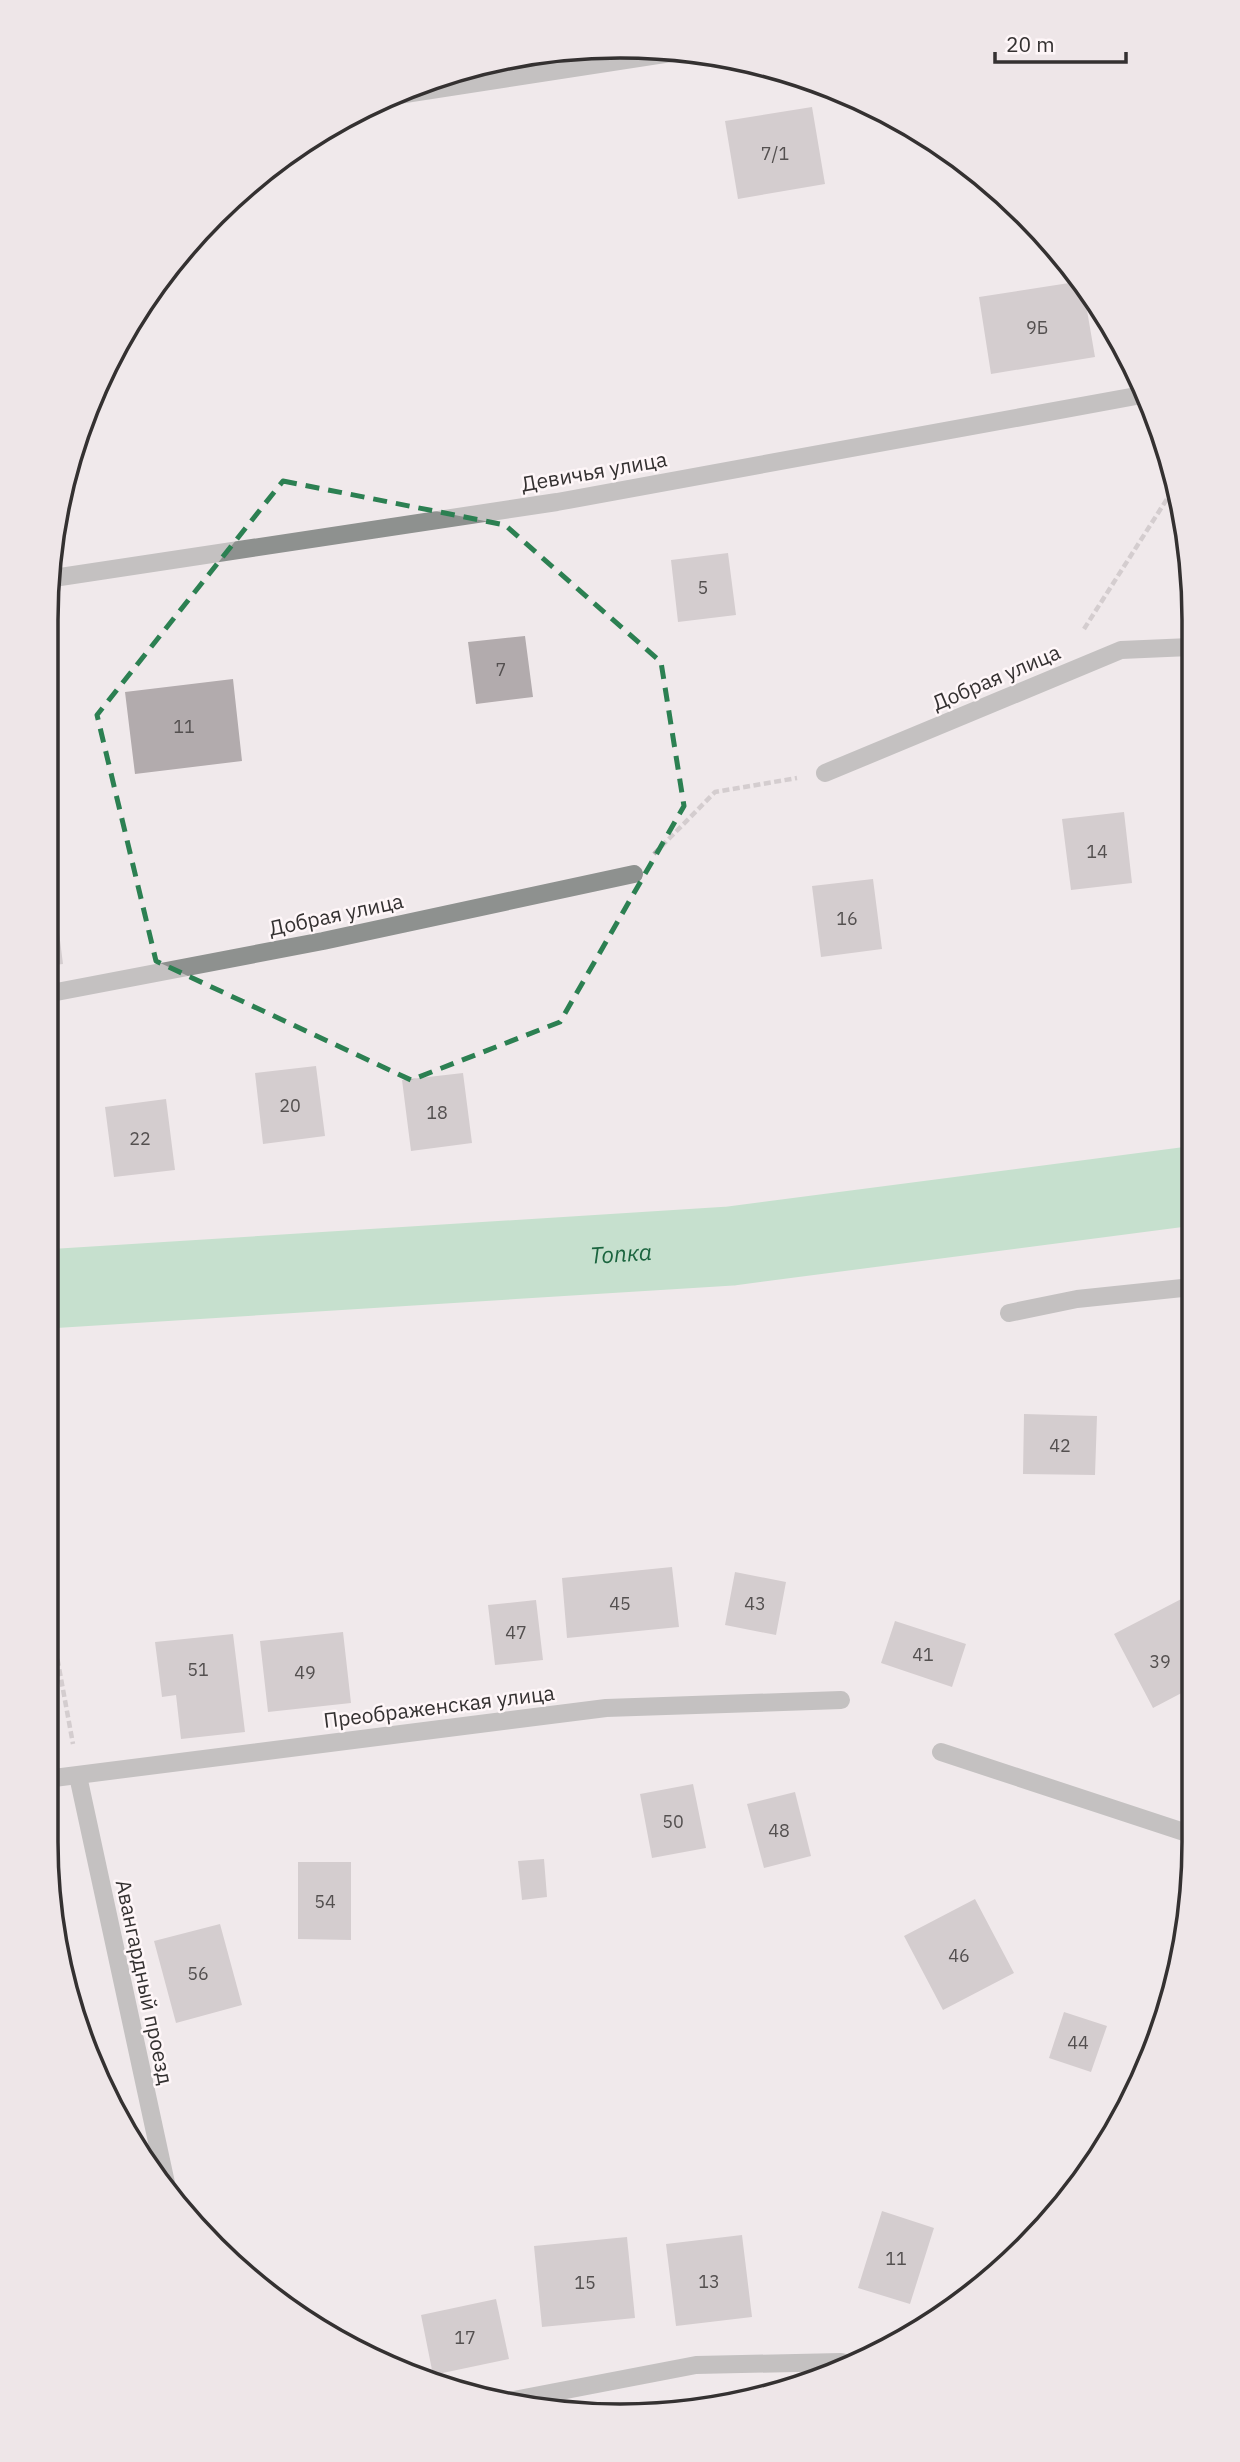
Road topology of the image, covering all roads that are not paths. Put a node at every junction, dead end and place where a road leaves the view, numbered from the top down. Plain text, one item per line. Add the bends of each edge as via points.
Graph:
1 (636, 58) edge
2 (436, 89) edge
3 (1135, 396) edge
4 (60, 577) edge
5 (1182, 647) edge
6 (825, 773) road end
7 (634, 873) road end
8 (58, 992) edge
9 (1182, 1288) edge
10 (1009, 1314) dead end
11 (841, 1700) dead end
12 (941, 1752) dead end
13 (78, 1776) junction
14 (58, 1778) edge
15 (1182, 1831) edge
16 (155, 2156) edge
17 (832, 2362) edge
18 (532, 2397) edge

1 - 2 street
3 - 4 street, Девичья улица via 557,502
5 - 6 street, Добрая улица via 1121,650
7 - 8 street, Добрая улица via 309,944
9 - 10 street via 1077,1299
11 - 13 street, Преображенская улица via 606,1708
12 - 15 street
13 - 14 street, Преображенская улица
13 - 16 street, Авангардный проезд
17 - 18 street via 696,2365

